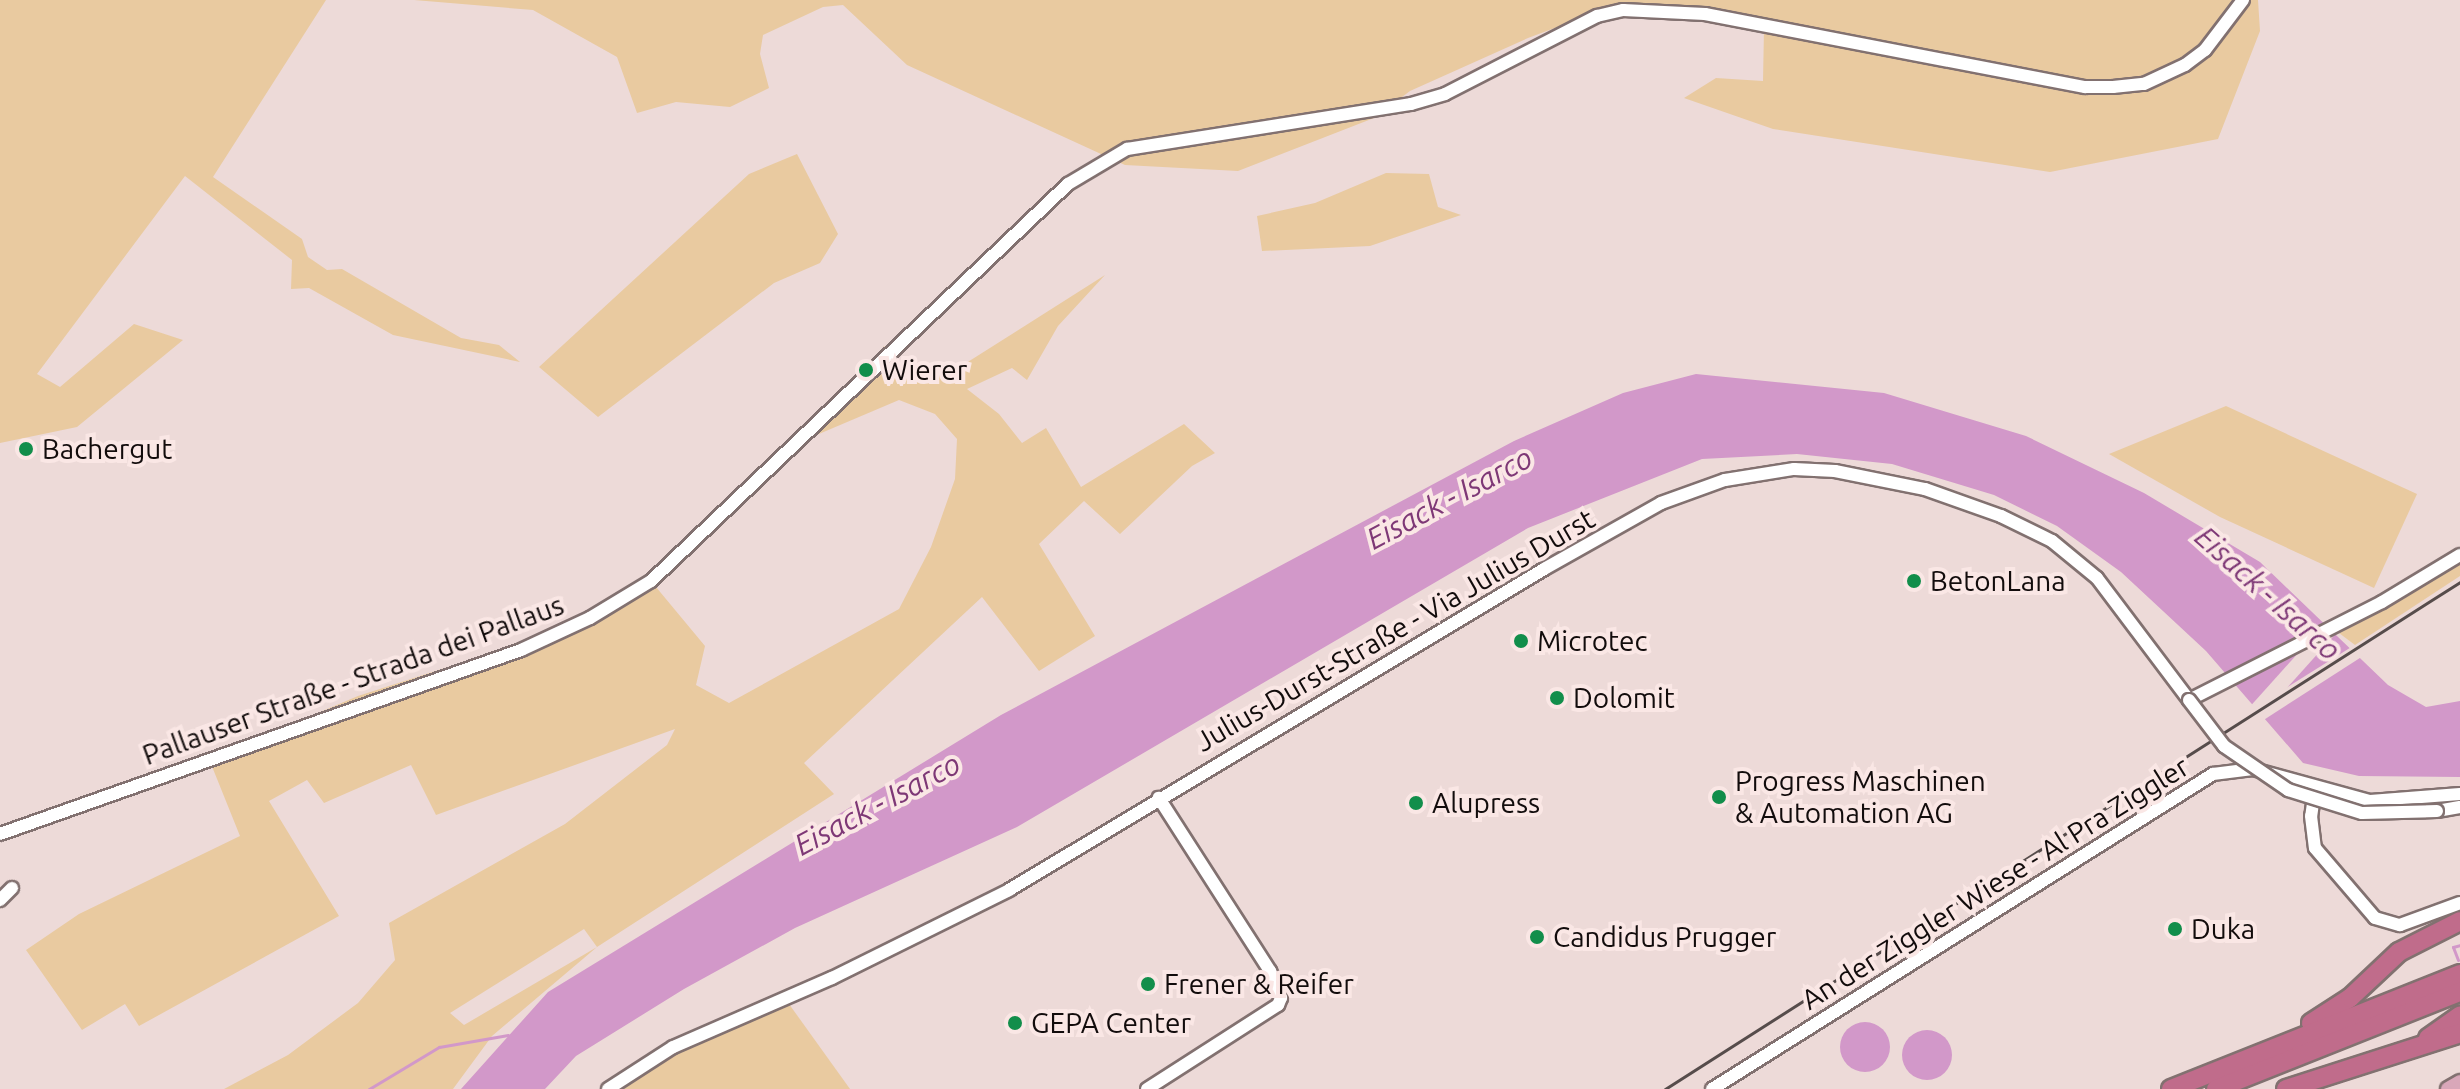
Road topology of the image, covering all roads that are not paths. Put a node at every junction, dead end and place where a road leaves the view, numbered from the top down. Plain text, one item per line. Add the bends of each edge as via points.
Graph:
1 (2243, 0) edge
2 (2460, 555) edge
3 (2189, 700) junction
4 (2315, 789) junction
5 (2460, 794) edge
6 (1159, 798) junction
7 (2460, 807) edge
8 (0, 834) edge
9 (12, 888) dead end
10 (0, 900) edge
11 (2460, 903) edge
12 (2460, 921) edge
13 (2460, 974) edge
14 (2460, 992) edge
15 (2460, 1016) edge
16 (2460, 1033) edge
17 (2398, 1056) junction
18 (2245, 1059) junction
19 (2460, 1082) edge
20 (608, 1089) edge
21 (1147, 1089) edge
22 (1712, 1089) edge
23 (2171, 1089) edge
24 (2216, 1089) edge
25 (2286, 1089) edge
26 (2448, 1089) edge

1 - 8 street, Pallauser Straße - Strada dei Pallaus via 2205,50 2144,84 2085,87 1653,8 1597,16 1423,101 1127,149 1068,184 651,581 590,618 521,650
2 - 3 street via 2382,602
3 - 6 street, Julius-Durst-Straße - Via Julius Durst via 2097,578 2052,541 1951,497 1835,471 1794,469 1725,480 1649,510
3 - 7 street, Julius-Durst-Straße - Via Julius Durst, bridge via 2217,738 2246,764 2314,802 2381,815
4 - 5 street, An der Ziggler Wiese - Al Pra Ziggler via 2396,802
4 - 11 street via 2315,848 2365,910 2384,923 2400,925
4 - 22 street, An der Ziggler Wiese - Al Pra Ziggler via 2253,769 2213,774
6 - 20 street, Julius-Durst-Straße - Via Julius Durst via 1009,890 832,978 673,1047
6 - 21 street via 1270,971 1281,998 1278,1005
9 - 10 street
12 - 18 highway via 2426,934 2335,1010
13 - 18 highway
14 - 24 highway
15 - 17 highway
16 - 17 highway
17 - 25 highway
18 - 23 highway
19 - 26 main road

